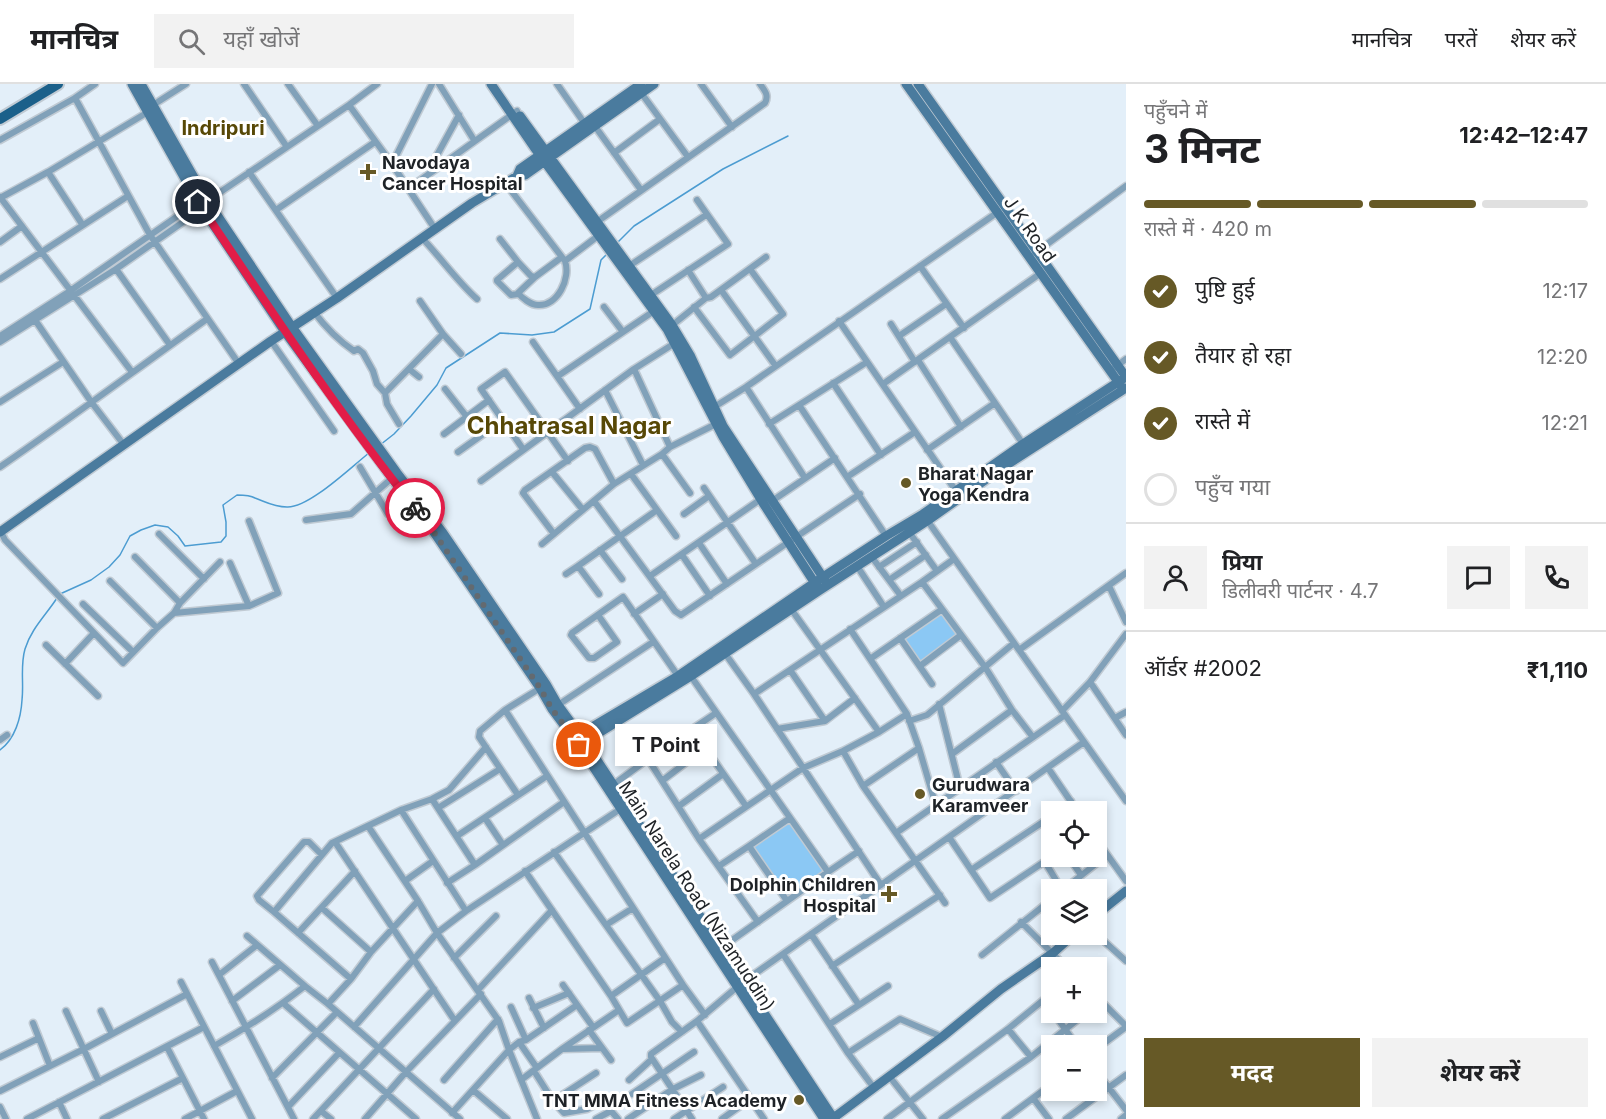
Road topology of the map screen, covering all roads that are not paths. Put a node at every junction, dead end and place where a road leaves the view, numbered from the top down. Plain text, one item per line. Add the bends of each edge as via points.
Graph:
1 (52, 84) edge
2 (58, 84) edge
3 (95, 84) edge
4 (132, 84) edge
5 (141, 84) edge
6 (186, 84) edge
7 (244, 84) edge
8 (288, 84) edge
9 (377, 84) edge
10 (432, 84) edge
11 (439, 84) edge
12 (491, 84) edge
13 (498, 84) edge
14 (557, 84) edge
15 (654, 84) edge
16 (701, 84) edge
17 (760, 84) edge
18 (906, 84) edge
19 (918, 84) edge
20 (640, 88) edge
21 (75, 98) junction
22 (349, 105) junction
23 (150, 109) junction
24 (515, 113) junction
25 (459, 115) junction
26 (0, 117) edge
27 (660, 119) junction
28 (590, 123) junction
29 (318, 126) junction
30 (732, 127) junction
31 (0, 140) edge
32 (99, 140) junction
33 (474, 141) junction
34 (375, 142) junction
35 (287, 147) junction
36 (614, 153) junction
37 (545, 156) junction
38 (688, 157) junction
39 (392, 164) junction
40 (437, 168) junction
41 (48, 172) junction
42 (249, 172) junction
43 (506, 184) junction
44 (1126, 186) edge
45 (408, 189) junction
46 (641, 190) junction
47 (128, 195) junction
48 (0, 197) edge
49 (697, 200) dead end
50 (204, 202) junction
51 (276, 210) junction
52 (998, 212) junction
53 (706, 215) junction
54 (82, 224) junction
55 (594, 224) junction
56 (22, 226) junction
57 (435, 229) junction
58 (150, 235) junction
59 (422, 238) junction
60 (500, 239) dead end
61 (604, 239) junction
62 (0, 242) edge
63 (154, 242) junction
64 (41, 252) junction
65 (1033, 255) junction
66 (766, 257) dead end
67 (563, 259) junction
68 (518, 262) junction
69 (624, 262) junction
70 (920, 266) junction
71 (116, 269) junction
72 (750, 269) junction
73 (688, 270) junction
74 (1041, 273) junction
75 (1, 275) edge
76 (535, 278) junction
77 (721, 290) junction
78 (72, 293) junction
79 (518, 294) junction
80 (651, 295) junction
81 (337, 298) junction
82 (706, 298) junction
83 (477, 299) dead end
84 (420, 301) dead end
85 (946, 304) junction
86 (604, 307) dead end
87 (694, 307) junction
88 (658, 309) junction
89 (314, 312) junction
90 (207, 319) junction
91 (34, 320) junction
92 (839, 321) junction
93 (891, 324) dead end
94 (670, 327) junction
95 (964, 328) junction
96 (288, 329) junction
97 (623, 332) junction
98 (443, 334) junction
99 (754, 335) junction
100 (0, 336) edge
101 (899, 336) junction
102 (950, 337) junction
103 (271, 341) junction
104 (0, 342) edge
105 (533, 342) dead end
106 (675, 343) junction
107 (170, 345) junction
108 (461, 354) dead end
109 (1126, 359) edge
110 (916, 361) junction
111 (63, 362) junction
112 (867, 362) junction
113 (239, 364) junction
114 (776, 365) junction
115 (1114, 368) junction
116 (409, 369) junction
117 (634, 369) junction
118 (132, 372) junction
119 (558, 376) junction
120 (419, 377) dead end
121 (833, 383) junction
122 (883, 384) junction
123 (1124, 386) edge
124 (746, 387) junction
125 (445, 389) dead end
126 (605, 390) junction
127 (385, 393) junction
128 (489, 400) junction
129 (0, 402) edge
130 (92, 403) junction
131 (995, 404) junction
132 (799, 405) junction
133 (712, 408) junction
134 (580, 409) junction
135 (467, 417) junction
136 (503, 420) junction
137 (718, 422) junction
138 (399, 424) dead end
139 (769, 424) junction
140 (961, 427) junction
141 (334, 431) dead end
142 (548, 432) junction
143 (915, 432) junction
144 (444, 434) dead end
145 (1023, 444) junction
146 (124, 445) junction
147 (670, 447) junction
148 (524, 449) junction
149 (927, 450) junction
150 (458, 453) dead end
151 (662, 454) junction
152 (380, 455) junction
153 (881, 455) junction
154 (835, 458) junction
155 (568, 461) junction
156 (1, 465) edge
157 (643, 465) junction
158 (360, 467) dead end
159 (552, 472) junction
160 (631, 474) junction
161 (847, 477) junction
162 (392, 478) junction
163 (804, 478) junction
164 (481, 481) dead end
165 (614, 484) junction
166 (704, 488) dead end
167 (956, 491) junction
168 (375, 493) junction
169 (690, 493) dead end
170 (860, 494) junction
171 (709, 496) junction
172 (761, 499) junction
173 (594, 501) junction
174 (772, 501) junction
175 (583, 510) junction
176 (657, 510) junction
177 (388, 514) dead end
178 (684, 514) dead end
179 (925, 518) junction
180 (306, 520) dead end
181 (249, 521) dead end
182 (727, 522) junction
183 (909, 532) junction
184 (1, 534) edge
185 (159, 534) dead end
186 (554, 534) junction
187 (620, 535) junction
188 (676, 536) dead end
189 (886, 536) junction
190 (792, 539) junction
191 (916, 542) junction
192 (699, 543) junction
193 (542, 544) dead end
194 (600, 550) junction
195 (899, 554) junction
196 (682, 555) junction
197 (926, 555) junction
198 (871, 556) junction
199 (135, 557) dead end
200 (954, 559) junction
201 (220, 562) dead end
202 (230, 563) dead end
203 (756, 564) junction
204 (578, 566) junction
205 (857, 566) junction
206 (879, 567) junction
207 (908, 567) junction
208 (937, 571) junction
209 (1126, 573) edge
210 (566, 574) dead end
211 (650, 576) junction
212 (204, 579) junction
213 (622, 579) dead end
214 (889, 580) junction
215 (110, 581) dead end
216 (922, 582) junction
217 (821, 583) junction
218 (727, 584) junction
219 (1108, 586) junction
220 (599, 594) dead end
221 (663, 594) junction
222 (710, 596) junction
223 (901, 596) junction
224 (180, 603) junction
225 (83, 604) dead end
226 (249, 606) junction
227 (884, 607) junction
228 (791, 609) junction
229 (941, 610) junction
230 (174, 613) junction
231 (634, 614) junction
232 (598, 615) junction
233 (1126, 621) edge
234 (157, 628) junction
235 (850, 629) junction
236 (94, 633) junction
237 (1126, 634) edge
238 (961, 635) junction
239 (900, 638) junction
240 (653, 642) junction
241 (1014, 644) junction
242 (46, 645) dead end
243 (820, 649) junction
244 (723, 650) junction
245 (1019, 650) junction
246 (133, 652) junction
247 (870, 659) junction
248 (65, 664) junction
249 (920, 666) junction
250 (985, 667) junction
251 (790, 670) junction
252 (689, 673) junction
253 (678, 676) junction
254 (1090, 682) junction
255 (932, 684) dead end
256 (543, 686) junction
257 (754, 694) junction
258 (98, 696) dead end
259 (855, 698) junction
260 (939, 704) junction
261 (558, 705) junction
262 (505, 710) junction
263 (1012, 710) junction
264 (1126, 712) edge
265 (716, 713) junction
266 (1063, 713) junction
267 (907, 714) junction
268 (1114, 718) junction
269 (825, 721) junction
270 (909, 721) junction
271 (692, 729) junction
272 (777, 729) junction
273 (879, 732) junction
274 (7, 735) dead end
275 (1126, 735) edge
276 (1032, 736) junction
277 (0, 740) edge
278 (579, 740) junction
279 (1084, 742) junction
280 (486, 747) junction
281 (705, 748) junction
282 (919, 748) junction
283 (843, 751) junction
284 (952, 754) junction
285 (648, 759) junction
286 (996, 762) junction
287 (803, 768) junction
288 (1048, 768) junction
289 (500, 769) junction
290 (723, 774) junction
291 (547, 776) junction
292 (662, 781) junction
293 (613, 786) junction
294 (863, 786) junction
295 (960, 788) junction
296 (770, 790) junction
297 (1016, 791) junction
298 (518, 795) junction
299 (432, 799) junction
300 (1071, 801) edge
301 (1126, 801) edge
302 (564, 802) junction
303 (626, 805) junction
304 (679, 806) junction
305 (936, 806) junction
306 (746, 807) junction
307 (438, 808) junction
308 (401, 810) junction
309 (485, 818) junction
310 (790, 818) junction
311 (1041, 823) edge
312 (368, 826) junction
313 (584, 832) junction
314 (896, 833) junction
315 (457, 836) junction
316 (949, 837) junction
317 (699, 838) junction
318 (335, 842) junction
319 (503, 845) junction
320 (749, 846) junction
321 (860, 851) junction
322 (554, 852) junction
323 (322, 855) junction
324 (1107, 855) edge
325 (915, 860) junction
326 (433, 861) junction
327 (475, 865) junction
328 (1041, 865) edge
329 (719, 866) junction
330 (1076, 867) edge
331 (1092, 867) edge
332 (971, 870) junction
333 (355, 871) junction
334 (525, 871) junction
335 (828, 872) junction
336 (1082, 875) junction
337 (1077, 879) edge
338 (405, 881) junction
339 (1126, 881) edge
340 (447, 883) junction
341 (881, 885) junction
342 (940, 895) junction
343 (1124, 895) edge
344 (418, 901) junction
345 (787, 901) junction
346 (945, 903) dead end
347 (1041, 907) edge
348 (1107, 907) edge
349 (322, 908) junction
350 (633, 908) junction
351 (552, 910) junction
352 (466, 911) junction
353 (274, 912) junction
354 (496, 916) dead end
355 (758, 922) junction
356 (1021, 922) junction
357 (606, 925) junction
358 (393, 929) junction
359 (298, 933) junction
360 (437, 933) junction
361 (811, 934) junction
362 (247, 936) dead end
363 (1107, 944) edge
364 (257, 945) junction
365 (1062, 945) edge
366 (721, 948) junction
367 (371, 952) junction
368 (1053, 953) junction
369 (783, 954) junction
370 (982, 955) dead end
371 (454, 957) junction
372 (1057, 957) edge
373 (665, 958) junction
374 (413, 960) junction
375 (1126, 961) edge
376 (212, 962) dead end
377 (280, 965) junction
378 (832, 966) junction
379 (219, 975) junction
380 (642, 975) junction
381 (351, 979) junction
382 (181, 982) dead end
383 (740, 984) junction
384 (563, 985) dead end
385 (683, 985) junction
386 (305, 986) junction
387 (888, 987) dead end
388 (434, 989) junction
389 (480, 992) junction
390 (569, 993) junction
391 (187, 994) junction
392 (610, 996) junction
393 (529, 998) dead end
394 (232, 1001) junction
395 (660, 1001) junction
396 (1041, 1002) edge
397 (283, 1003) junction
398 (328, 1004) junction
399 (577, 1005) junction
400 (859, 1005) junction
401 (511, 1007) dead end
402 (533, 1008) junction
403 (1107, 1009) edge
404 (619, 1010) junction
405 (66, 1011) dead end
406 (101, 1011) dead end
407 (337, 1012) junction
408 (705, 1015) junction
409 (498, 1019) junction
410 (455, 1021) junction
411 (697, 1022) junction
412 (33, 1023) dead end
413 (1061, 1023) edge
414 (1074, 1023) edge
415 (830, 1024) junction
416 (204, 1027) junction
417 (354, 1027) junction
418 (1126, 1027) edge
419 (246, 1028) junction
420 (544, 1028) junction
421 (591, 1028) junction
422 (1008, 1029) junction
423 (1066, 1030) junction
424 (682, 1032) junction
425 (317, 1033) junction
426 (112, 1034) junction
427 (1069, 1035) edge
428 (942, 1037) junction
429 (39, 1038) junction
430 (523, 1041) junction
431 (1107, 1041) edge
432 (214, 1046) junction
433 (167, 1047) junction
434 (379, 1048) junction
435 (602, 1048) junction
436 (84, 1049) junction
437 (562, 1049) junction
438 (509, 1050) junction
439 (694, 1052) dead end
440 (339, 1053) junction
441 (848, 1053) junction
442 (0, 1056) edge
443 (1031, 1057) junction
444 (652, 1059) junction
445 (611, 1060) dead end
446 (50, 1066) junction
447 (359, 1070) junction
448 (536, 1070) junction
449 (406, 1072) junction
450 (596, 1073) dead end
451 (661, 1073) junction
452 (1126, 1074) edge
453 (700, 1075) dead end
454 (890, 1076) junction
455 (183, 1078) junction
456 (272, 1078) junction
457 (444, 1080) dead end
458 (521, 1080) junction
459 (629, 1080) dead end
460 (99, 1082) junction
461 (723, 1087) dead end
462 (1108, 1087) junction
463 (874, 1088) junction
464 (673, 1089) junction
465 (473, 1090) junction
466 (0, 1091) edge
467 (237, 1091) junction
468 (1041, 1092) edge
469 (387, 1093) junction
470 (632, 1094) dead end
471 (1033, 1098) junction
472 (606, 1099) dead end
473 (750, 1099) junction
474 (553, 1101) junction
475 (909, 1101) junction
476 (59, 1102) junction
477 (0, 1107) edge
478 (288, 1107) junction
479 (321, 1110) junction
480 (687, 1110) junction
481 (1126, 1110) edge
482 (200, 1111) junction
483 (453, 1113) junction
484 (1126, 1115) edge
485 (367, 1116) edge
486 (292, 1118) edge
487 (535, 1118) edge
488 (726, 1118) edge
489 (6, 1119) edge
490 (27, 1119) edge
491 (67, 1119) edge
492 (103, 1119) edge
493 (185, 1119) edge
494 (204, 1119) edge
495 (252, 1119) edge
496 (313, 1119) edge
497 (331, 1119) edge
498 (376, 1119) edge
499 (416, 1119) edge
500 (460, 1119) edge
501 (507, 1119) edge
502 (596, 1119) edge
503 (618, 1119) edge
504 (628, 1119) edge
505 (674, 1119) edge
506 (692, 1119) edge
507 (764, 1119) edge
508 (831, 1119) edge
509 (887, 1119) edge
510 (923, 1119) edge
511 (942, 1119) edge
512 (1005, 1119) edge
513 (1049, 1119) edge
514 (1065, 1119) edge
515 (1121, 1119) edge

1 - 26 main road
2 - 26 main road
3 - 21 street
4 - 23 street
5 - 23 street
6 - 23 street
7 - 35 street
8 - 29 street
9 - 22 street
10 - 39 street
11 - 25 street
12 - 24 street
13 - 24 street
14 - 28 street
15 - 20 street
16 - 30 street
17 - 30 street via 767,94 765,103
18 - 52 street, J K Road
19 - 65 street, J K Road
20 - 27 street
20 - 28 street
21 - 31 street
21 - 32 street
22 - 29 street
22 - 34 street
23 - 32 street
23 - 50 street
24 - 33 street
24 - 37 street
25 - 33 street
25 - 40 street via 436,157
27 - 36 street
27 - 38 street
28 - 36 street
28 - 37 street
29 - 35 street
30 - 38 street
32 - 41 street
32 - 47 street
33 - 40 street
34 - 39 street
34 - 51 street
35 - 42 street
36 - 46 street
37 - 43 street via 525,175
37 - 55 street
38 - 46 street
39 - 45 street
40 - 45 street
41 - 48 street
41 - 54 street
42 - 50 street
42 - 51 street
43 - 57 street
43 - 67 street
44 - 65 street
45 - 57 street
46 - 55 street
47 - 54 street
47 - 58 street
48 - 56 street
49 - 53 street
50 - 58 street
50 - 63 street
50 - 96 street
51 - 81 street
52 - 65 street, J K Road
52 - 70 street
53 - 69 street
53 - 73 street via 728,244
54 - 64 street
55 - 61 street
56 - 62 street
56 - 64 street
57 - 59 street
58 - 63 street
58 - 78 street
59 - 81 street
59 - 83 street
60 - 68 street
61 - 67 street
61 - 69 street
63 - 71 street
63 - 90 street
64 - 75 street
64 - 78 street
65 - 74 street, J K Road
65 - 115 street, J K Road
66 - 72 street
67 - 76 street
67 - 79 street via 567,267 561,292 549,302 539,306
68 - 76 street
68 - 79 street via 497,281 511,295
69 - 80 street
69 - 88 street
70 - 85 street
70 - 92 street
71 - 78 street
71 - 107 street
72 - 77 street
72 - 99 street via 783,314
73 - 80 street
73 - 82 street
74 - 95 street
74 - 115 street, J K Road
76 - 79 street
77 - 82 street
77 - 99 street
78 - 91 street
78 - 100 street
78 - 118 street
80 - 88 street
81 - 89 street
82 - 87 street
84 - 98 street
85 - 95 street
85 - 101 street
86 - 97 street
87 - 94 street
87 - 99 street via 730,355
88 - 94 street
88 - 97 street
89 - 96 street
89 - 127 street via 342,343 363,353
90 - 107 street
90 - 113 street
91 - 104 street
91 - 111 street
92 - 112 street
92 - 114 street
93 - 101 street
94 - 106 street
94 - 133 street via 690,355
95 - 102 street
96 - 103 street
96 - 152 street
97 - 119 street
98 - 108 street
98 - 116 street
99 - 114 street
101 - 110 street
102 - 110 street
102 - 131 street
103 - 113 street
103 - 141 street
105 - 119 street
106 - 117 street
106 - 133 street
107 - 118 street
109 - 115 street
110 - 122 street
110 - 140 street
111 - 129 street
111 - 130 street
112 - 121 street
112 - 122 street
113 - 146 street
114 - 124 street
115 - 123 street, J K Road
116 - 120 street
116 - 127 street
117 - 126 street
117 - 147 street
118 - 130 street
119 - 134 street
121 - 132 street
121 - 153 street
122 - 143 street
123 - 145 street
123 - 179 street
124 - 133 street
124 - 139 street
125 - 135 street
126 - 134 street
126 - 157 street
127 - 138 street
128 - 135 street
128 - 136 street
128 - 142 street via 481,389 505,372
130 - 146 street
130 - 156 street
131 - 140 street
131 - 145 street
132 - 139 street
132 - 154 street
133 - 137 street
134 - 142 street
135 - 144 street
136 - 148 street
136 - 150 street
137 - 147 street
137 - 172 street
137 - 174 street
139 - 163 street
140 - 149 street
142 - 148 street
142 - 155 street
143 - 149 street
143 - 153 street
145 - 167 street
146 - 184 street
147 - 151 street
148 - 164 street
149 - 167 street
151 - 157 street
151 - 169 street
152 - 162 street, Main Narela Road (Nizamuddin)
152 - 256 street, Main Narela Road (Nizamuddin) via 443,533
153 - 161 street
154 - 161 street
154 - 163 street
155 - 159 street
155 - 165 street via 585,448 595,449
157 - 160 street
158 - 168 street
159 - 175 street
159 - 186 street via 523,493
160 - 165 street
160 - 176 street
161 - 170 street
162 - 168 street
162 - 256 street, Main Narela Road (Nizamuddin)
163 - 174 street
165 - 173 street
166 - 171 street
167 - 179 street
168 - 177 street
168 - 180 street via 351,514
170 - 189 street
170 - 190 street
171 - 178 street
171 - 182 street
172 - 182 street
172 - 190 street
173 - 175 street
173 - 187 street
174 - 190 street
175 - 186 street
176 - 187 street
176 - 188 street
179 - 183 street
179 - 189 street
179 - 200 street
181 - 226 street via 278,593
182 - 192 street
182 - 203 street
183 - 191 street
183 - 198 street
184 - 236 street
185 - 212 street
186 - 193 street
187 - 194 street
187 - 211 street
189 - 217 street
190 - 203 street
190 - 217 street
191 - 195 street
191 - 197 street
192 - 196 street
192 - 218 street
194 - 204 street
194 - 213 street
195 - 206 street
195 - 207 street
196 - 211 street
196 - 222 street
197 - 207 street
197 - 208 street
198 - 205 street
198 - 206 street
199 - 224 street
200 - 208 street
200 - 241 street
201 - 212 street
202 - 226 street
203 - 218 street
204 - 210 street
204 - 220 street
205 - 217 street
205 - 227 street
206 - 214 street
207 - 214 street
208 - 216 street
209 - 219 street
211 - 221 street
212 - 224 street
214 - 223 street
215 - 234 street
216 - 223 street
216 - 229 street
217 - 228 street
217 - 244 street
218 - 222 street
219 - 233 street
219 - 245 street
221 - 222 street via 681,615
221 - 231 street
223 - 227 street
224 - 230 street
225 - 246 street
226 - 230 street
227 - 235 street
228 - 243 street
228 - 244 street
229 - 238 street
229 - 239 street
230 - 234 street
231 - 232 street via 623,597
231 - 240 street
232 - 232 street via 571,635 589,658 617,642
234 - 246 street
235 - 243 street
235 - 247 street
236 - 246 street via 123,663
236 - 248 street
237 - 254 street
238 - 249 street
238 - 250 street
239 - 247 street
239 - 249 street
240 - 253 street
240 - 261 street
241 - 245 street
241 - 250 street
242 - 248 street
243 - 251 street
243 - 259 street
244 - 252 street
244 - 257 street
245 - 266 street
247 - 267 street
248 - 258 street
249 - 255 street
250 - 260 street
250 - 263 street
251 - 257 street
251 - 269 street
252 - 253 street
252 - 265 street
252 - 278 street
253 - 278 street
254 - 266 street
254 - 268 street
256 - 261 street, Main Narela Road (Nizamuddin)
256 - 262 street
256 - 278 street, Main Narela Road (Nizamuddin) via 552,709
257 - 272 street
259 - 269 street
259 - 273 street
260 - 270 street via 927,715
260 - 284 street
261 - 278 street, Main Narela Road (Nizamuddin)
262 - 280 street via 480,731 479,737
262 - 291 street
263 - 276 street
263 - 284 street
264 - 268 street
265 - 271 street
265 - 296 street
266 - 276 street
266 - 279 street
267 - 270 street
267 - 273 street
268 - 275 street
269 - 272 street
270 - 282 street
271 - 281 street
271 - 285 street
272 - 287 street
273 - 283 street
274 - 277 street
276 - 286 street
278 - 293 street, Main Narela Road (Nizamuddin)
278 - 303 street, Main Narela Road (Nizamuddin)
279 - 288 street
279 - 301 street
280 - 289 street
280 - 299 street via 449,790
281 - 290 street
281 - 292 street
282 - 294 street
282 - 305 street
283 - 287 street
283 - 294 street
284 - 295 street
285 - 292 street
285 - 293 street
286 - 295 street
286 - 297 street
287 - 296 street
287 - 321 street
288 - 297 street
288 - 300 street
289 - 298 street
289 - 307 street
290 - 304 street
290 - 306 street
291 - 298 street
291 - 302 street
292 - 304 street
293 - 303 street, Main Narela Road (Nizamuddin)
294 - 314 street
295 - 305 street
296 - 306 street
296 - 310 street
297 - 316 street
298 - 309 street
299 - 307 street
299 - 308 street
302 - 313 street
302 - 319 street
303 - 313 street
303 - 366 street, Main Narela Road (Nizamuddin)
303 - 383 street, Main Narela Road (Nizamuddin)
304 - 317 street
305 - 314 street
306 - 317 street
307 - 315 street
308 - 312 street
308 - 326 street
309 - 315 street
309 - 319 street
310 - 320 street
310 - 335 street
311 - 332 street
312 - 318 street
312 - 338 street
313 - 322 street
313 - 350 street
314 - 325 street
315 - 327 street
316 - 325 street
316 - 332 street
317 - 329 street
318 - 323 street
318 - 333 street
319 - 327 street
320 - 329 street
320 - 345 street
321 - 335 street
321 - 341 street
322 - 334 street
322 - 357 street
323 - 353 street
323 - 353 street via 304,842 257,896
324 - 339 street
325 - 341 street
325 - 342 street
326 - 338 street
326 - 340 street
327 - 340 street
328 - 332 street via 990,898
329 - 355 street
330 - 336 street
331 - 336 street
333 - 349 street
333 - 358 street
334 - 351 street
334 - 352 street
335 - 345 street
336 - 337 street
338 - 344 street
340 - 352 street
341 - 361 street
342 - 346 street
342 - 378 street
343 - 348 street
344 - 358 street
344 - 360 street
345 - 355 street
347 - 356 street
349 - 359 street
349 - 367 street
350 - 357 street
350 - 373 street
351 - 389 street
351 - 392 street
352 - 360 street
353 - 359 street
354 - 371 street
355 - 366 street
356 - 368 street
356 - 370 street
357 - 380 street
358 - 367 street
358 - 374 street
359 - 381 street
360 - 371 street
360 - 374 street
361 - 369 street
361 - 378 street
362 - 364 street
363 - 375 street
364 - 377 street
364 - 379 street
365 - 368 street
366 - 383 street, Main Narela Road (Nizamuddin)
367 - 381 street
368 - 372 street
368 - 428 street
369 - 383 street
369 - 415 street
371 - 389 street
373 - 380 street
373 - 385 street
374 - 388 street
374 - 417 street
376 - 379 street
377 - 386 street
377 - 394 street
378 - 400 street
379 - 394 street
380 - 392 street
380 - 395 street
381 - 398 street
382 - 391 street
383 - 408 street
383 - 508 street, Main Narela Road (Nizamuddin)
384 - 390 street
385 - 395 street
385 - 408 street
386 - 397 street
386 - 398 street
387 - 400 street
388 - 410 street
388 - 434 street
389 - 409 street
389 - 410 street
390 - 399 street
390 - 402 street
391 - 416 street
391 - 426 street
392 - 404 street
393 - 402 street
394 - 419 street
395 - 404 street via 627,1023
395 - 424 street
396 - 422 street
397 - 419 street
397 - 425 street
398 - 407 street
399 - 420 street
399 - 421 street
400 - 415 street
401 - 430 street
402 - 420 street
403 - 418 street
404 - 421 street
405 - 436 street
406 - 426 street
407 - 417 street
407 - 425 street
408 - 411 street
409 - 438 street
409 - 457 street
410 - 449 street
411 - 424 street
411 - 473 street
412 - 429 street
413 - 423 street
414 - 423 street
415 - 441 street
416 - 432 street
416 - 433 street
417 - 434 street
418 - 431 street
419 - 432 street
419 - 456 street
420 - 430 street
421 - 435 street
421 - 437 street
422 - 443 street
422 - 475 street
423 - 427 street
423 - 443 street
424 - 444 street via 651,1054
425 - 440 street
425 - 456 street
426 - 436 street
428 - 441 street via 900,1020
428 - 454 street
429 - 442 street
429 - 446 street
430 - 438 street
430 - 448 street
432 - 467 street
433 - 455 street
433 - 460 street
434 - 447 street
434 - 449 street
435 - 437 street
435 - 445 street
436 - 446 street
436 - 460 street
437 - 448 street
438 - 458 street
438 - 465 street
439 - 451 street
440 - 447 street
440 - 478 street
441 - 463 street
443 - 511 street
444 - 451 street
444 - 459 street
446 - 466 street
447 - 469 street
447 - 479 street
448 - 458 street
448 - 474 street
449 - 469 street
449 - 483 street
450 - 474 street
451 - 464 street
451 - 470 street
452 - 462 street
453 - 464 street
454 - 463 street
454 - 475 street
455 - 482 street
455 - 492 street
456 - 478 street
458 - 487 street
460 - 476 street
461 - 480 street
462 - 481 street
462 - 514 street
463 - 508 street
464 - 480 street
464 - 504 street
465 - 483 street
465 - 501 street
467 - 482 street
467 - 495 street
468 - 471 street
469 - 485 street
469 - 499 street
471 - 512 street
471 - 513 street
472 - 474 street via 587,1109 564,1113
473 - 488 street
473 - 507 street
475 - 509 street
475 - 510 street
476 - 490 street
476 - 491 street
477 - 489 street
478 - 486 street
479 - 496 street
479 - 497 street
480 - 505 street
480 - 506 street
482 - 493 street
482 - 494 street
483 - 500 street
484 - 515 street
485 - 498 street
502 - 503 street via 611,1111

